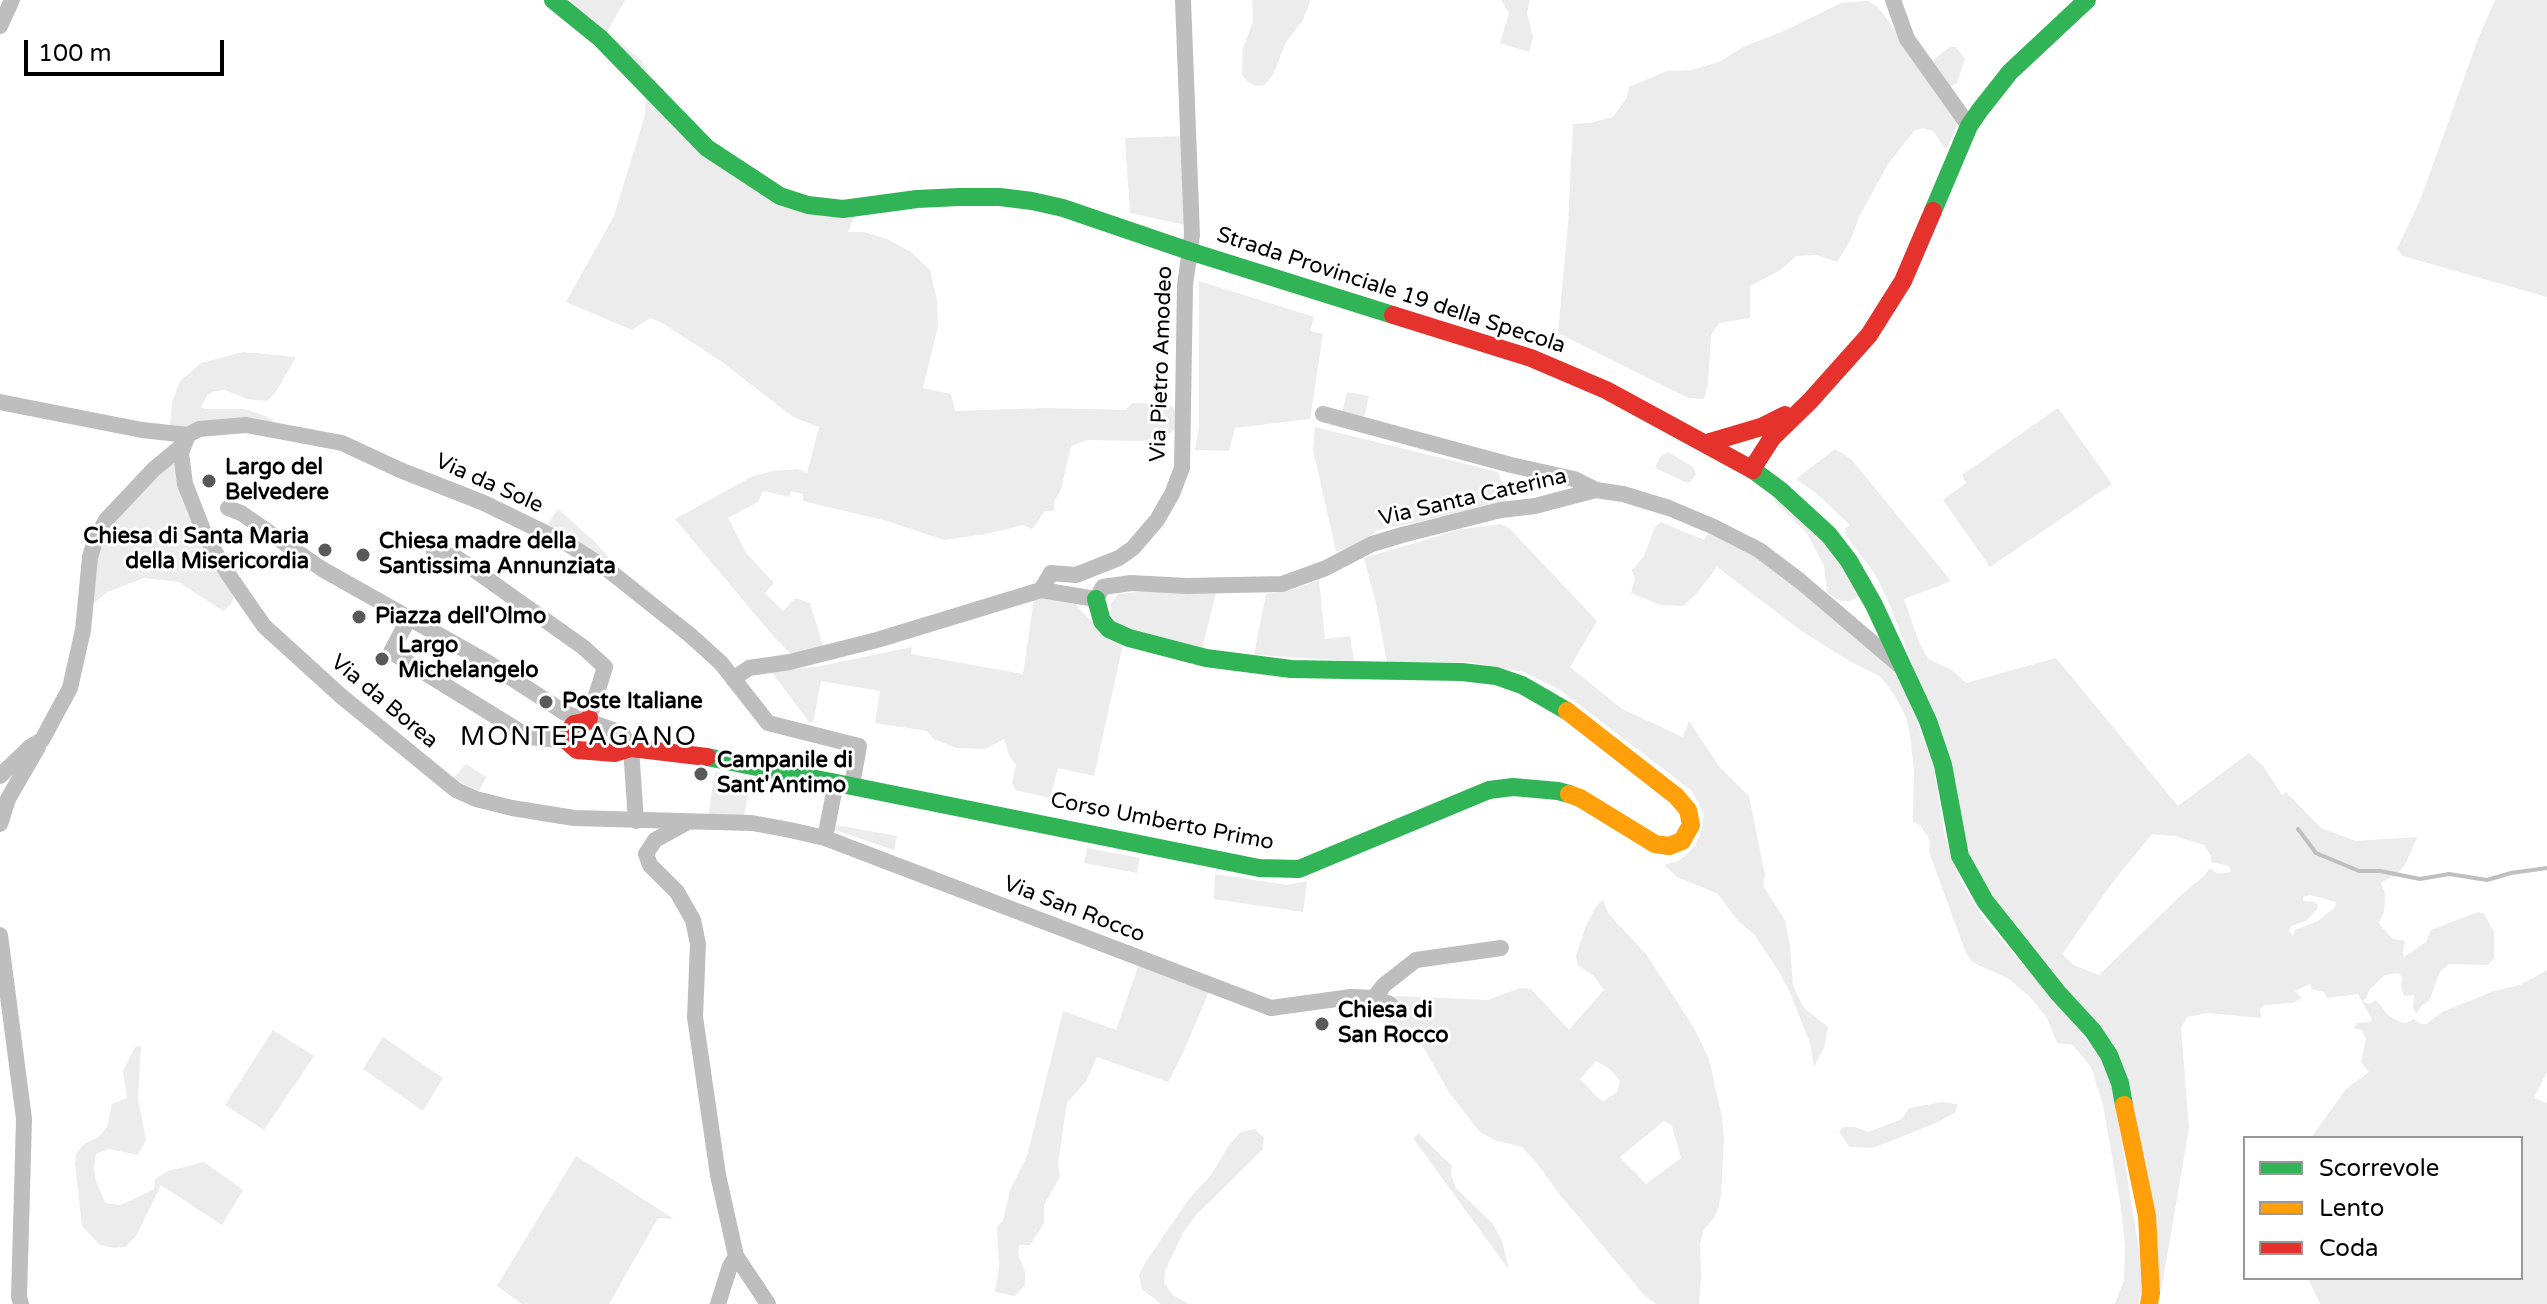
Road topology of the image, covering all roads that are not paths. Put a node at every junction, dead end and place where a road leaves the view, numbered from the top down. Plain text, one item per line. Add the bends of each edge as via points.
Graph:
1 (12, 0) edge
2 (553, 0) edge
3 (1183, 0) edge
4 (1893, 0) edge
5 (2087, 0) edge
6 (0, 26) edge
7 (1969, 126) junction
8 (1189, 251) junction
9 (1810, 401) junction
10 (0, 402) edge
11 (1323, 414) dead end
12 (186, 440) junction
13 (1707, 443) junction
14 (1752, 469) junction
15 (1596, 490) junction
16 (228, 508) dead end
17 (434, 552) dead end
18 (1041, 590) junction
19 (1096, 599) junction
20 (1834, 611) junction
21 (1878, 612) junction
22 (409, 618) junction
23 (1903, 668) junction
24 (733, 679) junction
25 (588, 720) junction
26 (42, 740) junction
27 (567, 741) junction
28 (631, 748) junction
29 (0, 776) edge
30 (844, 784) junction
31 (636, 821) junction
32 (744, 822) joint
33 (688, 823) junction
34 (0, 824) edge
35 (825, 838) junction
36 (0, 935) edge
37 (1501, 948) dead end
38 (1374, 998) junction
39 (1390, 1004) dead end
40 (736, 1256) junction
41 (21, 1304) edge
42 (718, 1304) edge
43 (768, 1304) edge
44 (2149, 1304) edge

1 - 6 street
2 - 8 street, Strada Provinciale 19 della Specola via 600,38 707,148 780,196 843,209 959,197 1032,201
3 - 8 street
4 - 7 street via 1907,39
5 - 7 street via 2010,72
7 - 9 street via 1903,281 1869,335
8 - 13 street, Strada Provinciale 19 della Specola via 1531,358
8 - 18 street, Via Pietro Amodeo via 1182,468 1172,494 1133,548 1076,575 1051,573
9 - 13 street via 1761,427
9 - 14 street via 1772,438
10 - 12 street
11 - 15 street via 1574,479
12 - 24 street, Via da Sole via 199,429 246,425 342,443 484,503 607,569 690,635
12 - 26 street via 126,497 95,541 74,673
12 - 31 street, Via da Borea via 181,453 185,484 228,574 264,626 341,696 456,790 476,799 574,818
13 - 14 street, Strada Provinciale 19 della Specola
14 - 21 street, Strada Provinciale 19 della Specola via 1829,535
15 - 19 street, Via Santa Caterina via 1402,535 1282,584 1131,583 1103,587
15 - 20 street, Via Santa Caterina via 1646,500 1714,527 1759,550
16 - 22 street
17 - 25 street via 455,557 605,667
18 - 19 street
18 - 24 street via 862,644 749,668
19 - 30 street, Corso Umberto Primo via 1109,629 1206,658 1291,669 1462,672 1522,685 1561,706 1676,796 1691,817 1687,835 1669,846 1655,844 1580,798 1513,787 1489,790 1299,869 1259,868
20 - 21 street, Via Santa Caterina via 1863,627 1876,625
20 - 23 street, Via Santa Caterina
21 - 23 street, Strada Provinciale 19 della Specola
22 - 25 street via 565,713
22 - 27 street via 391,652 529,737
23 - 44 street, Strada Provinciale 19 della Specola via 1943,765 1960,856 1985,901 2101,1040 2116,1070 2147,1216
24 - 30 street, Via da Sole via 768,723 859,746
25 - 27 street via 574,724
25 - 28 street via 622,733
26 - 29 street
26 - 34 street via 8,799
27 - 28 street, Corso Umberto Primo via 590,752
28 - 30 street, Corso Umberto Primo
28 - 31 street
30 - 35 street
31 - 33 street, Via da Borea
32 - 33 street, Via da Borea
32 - 35 street, Via San Rocco
33 - 40 street via 655,840 646,854 693,920 698,944 695,1017 718,1175
35 - 38 street, Via San Rocco via 1271,1008
36 - 41 street via 24,1119
37 - 38 street via 1416,960
38 - 39 street, Via San Rocco
40 - 42 street
40 - 43 street

